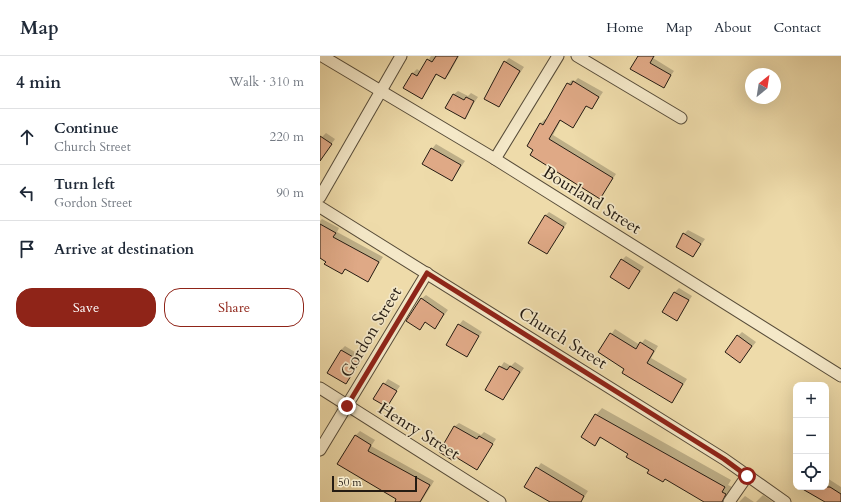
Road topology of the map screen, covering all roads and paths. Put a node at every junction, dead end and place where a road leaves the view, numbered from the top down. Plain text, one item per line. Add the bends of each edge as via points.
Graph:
1 (322, 56) edge
2 (401, 56) edge
3 (558, 56) edge
4 (577, 56) edge
5 (380, 90) junction
6 (680, 118) dead end
7 (495, 159) junction
8 (320, 197) edge
9 (320, 207) edge
10 (427, 273) junction
11 (841, 376) edge
12 (320, 388) edge
13 (347, 406) junction
14 (320, 450) edge
15 (747, 476) junction
16 (500, 502) edge
17 (729, 502) edge
18 (785, 502) edge

1 - 5 street, Bourland Street
2 - 5 street
3 - 7 street
4 - 6 street
5 - 7 street, Bourland Street
5 - 8 street
7 - 11 street, Bourland Street
9 - 10 street, Church Street
10 - 13 street, Gordon Street
10 - 15 street, Church Street via 724,459
12 - 13 street, Henry Street
13 - 14 street, Gordon Street
13 - 16 street, Henry Street
15 - 17 street
15 - 18 street, Church Street

